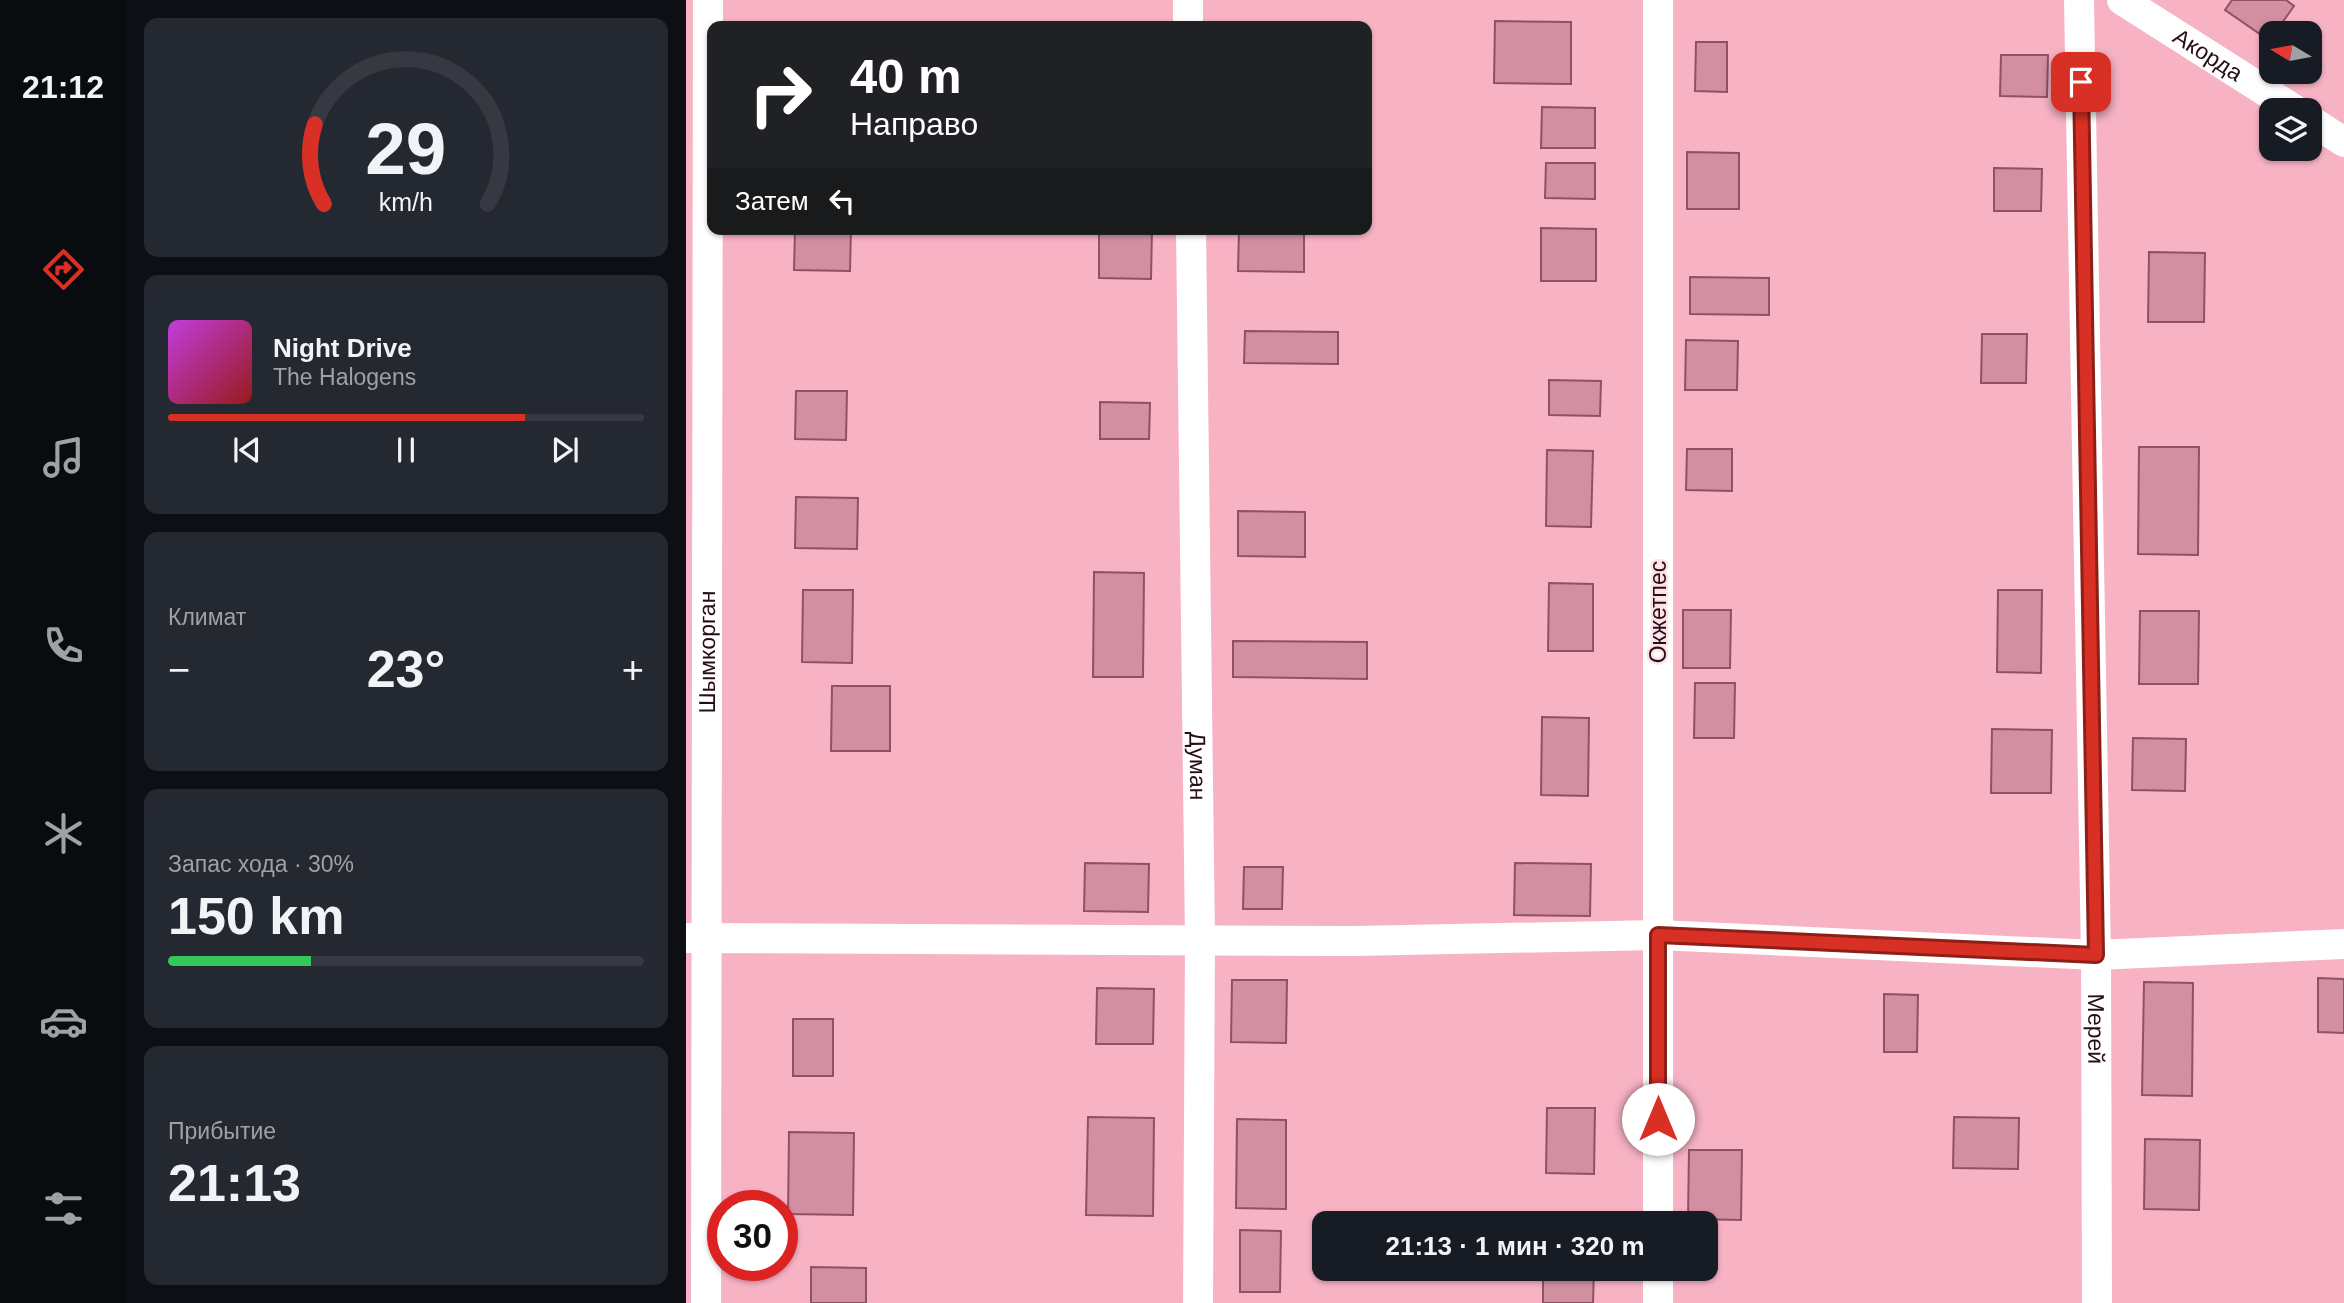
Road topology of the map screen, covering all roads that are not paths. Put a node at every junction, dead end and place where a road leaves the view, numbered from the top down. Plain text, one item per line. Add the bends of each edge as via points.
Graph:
1 (708, 0) edge
2 (1188, 0) edge
3 (1658, 0) edge
4 (2079, 0) edge
5 (2122, 0) edge
6 (708, 21) edge
7 (1188, 21) edge
8 (707, 78) edge
9 (2276, 98) edge
10 (2322, 128) edge
11 (2344, 142) edge
12 (1191, 235) edge
13 (1658, 935) junction
14 (696, 938) edge
15 (1200, 940) junction
16 (2344, 944) edge
17 (2096, 955) junction
18 (1658, 1211) edge
19 (1658, 1281) edge
20 (706, 1303) edge
21 (1198, 1303) edge
22 (1658, 1303) edge
23 (2097, 1303) edge

1 - 6 street, Шымкорган
2 - 7 street
3 - 13 street, Окжетпес
4 - 17 street, Мерей
5 - 9 street, Акорда
8 - 14 street, Шымкорган
10 - 11 street
12 - 15 street, Думан
13 - 15 street
13 - 17 street
13 - 18 street, Окжетпес
14 - 15 street
14 - 20 street, Шымкорган
15 - 21 street, Думан
16 - 17 street
17 - 23 street, Мерей
19 - 22 street

